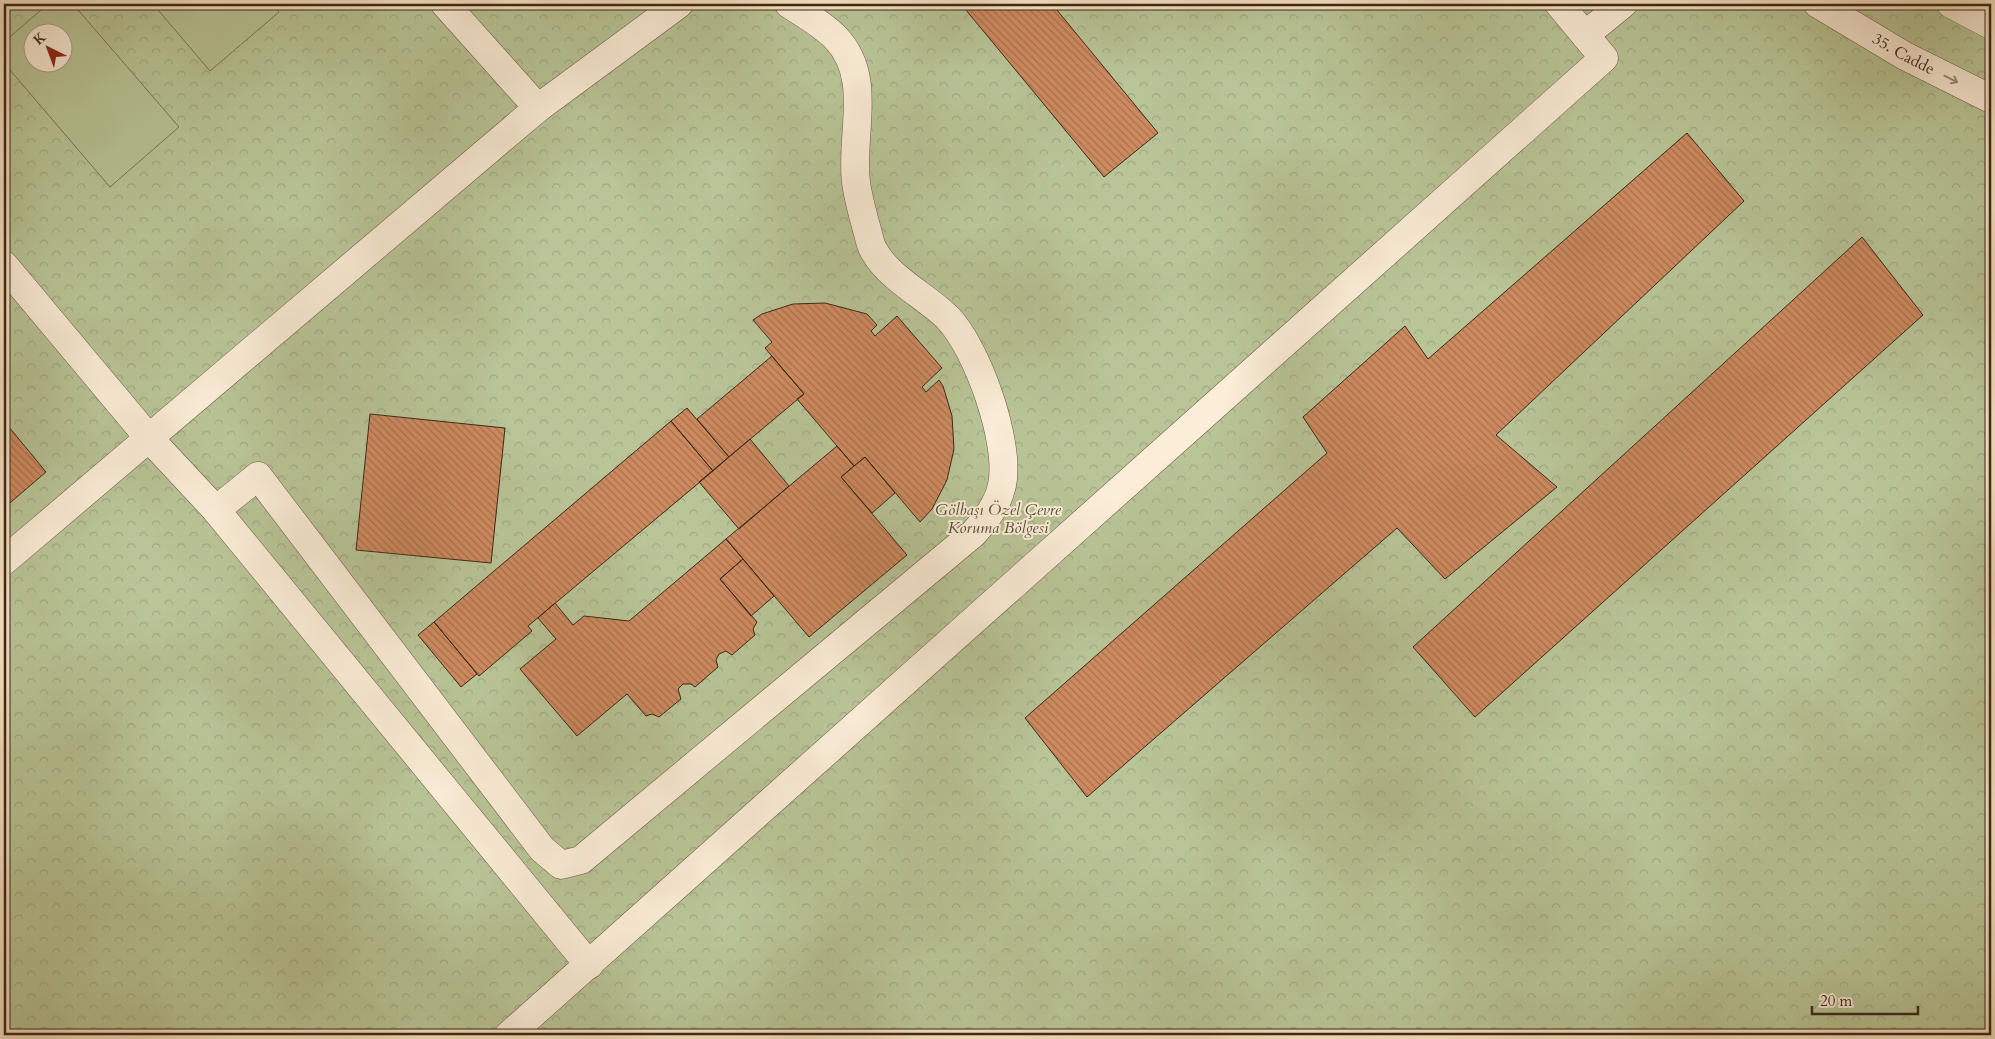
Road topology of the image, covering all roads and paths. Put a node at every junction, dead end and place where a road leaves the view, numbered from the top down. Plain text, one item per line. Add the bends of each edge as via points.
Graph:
1 (445, 4) edge
2 (679, 4) edge
3 (789, 4) edge
4 (1559, 4) edge
5 (1623, 4) edge
6 (1818, 4) edge
7 (1951, 4) edge
8 (1991, 25) edge
9 (1585, 35) junction
10 (1991, 99) edge
11 (538, 108) junction
12 (4, 265) edge
13 (148, 437) junction
14 (216, 510) junction
15 (4, 562) edge
16 (589, 965) junction
17 (509, 1035) edge

1 - 11 street
2 - 11 street
3 - 14 street via 834,37 847,54 857,78 856,182 874,251 894,274 948,318 970,351 997,422 1003,457 1002,485 993,509 974,533 581,860 561,865 542,849 258,476
4 - 9 street
5 - 9 street
6 -> 10 street, 35. Cadde via 1905,56
7 - 8 street
9 - 16 street via 1604,58
11 - 13 street
12 - 13 street
13 - 14 street
13 - 15 street
14 - 16 street
16 - 17 street

